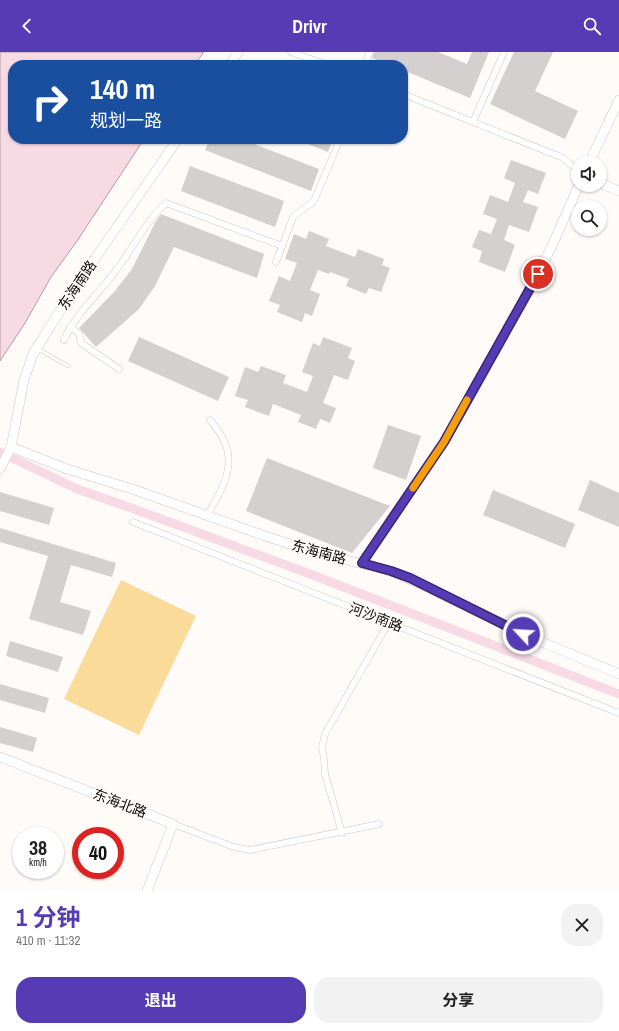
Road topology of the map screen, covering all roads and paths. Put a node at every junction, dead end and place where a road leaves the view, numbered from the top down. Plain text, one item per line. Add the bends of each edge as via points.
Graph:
1 (291, 52) edge
2 (504, 52) edge
3 (313, 60) edge
4 (408, 96) edge
5 (619, 100) edge
6 (473, 122) junction
7 (174, 144) edge
8 (338, 144) edge
9 (592, 156) edge
10 (571, 165) edge
11 (607, 186) edge
12 (619, 191) edge
13 (575, 192) edge
14 (282, 246) junction
15 (276, 262) dead end
16 (70, 326) junction
17 (64, 340) dead end
18 (36, 348) junction
19 (68, 366) dead end
20 (119, 369) dead end
21 (210, 420) dead end
22 (9, 451) junction
23 (1, 468) edge
24 (207, 516) junction
25 (133, 522) dead end
26 (362, 563) junction
27 (389, 622) junction
28 (619, 674) edge
29 (619, 713) edge
30 (0, 757) edge
31 (173, 824) junction
32 (380, 824) dead end
33 (342, 833) junction
34 (147, 891) edge

1 - 3 street
2 - 6 street
4 - 6 street
5 - 9 street
6 - 10 street via 561,157
7 - 18 street, 东海南路 via 74,287
8 - 14 street via 314,201 293,217
11 - 12 street
13 - 26 street via 531,287 444,442
14 - 15 street
14 - 16 street via 166,203 155,213 118,269
16 - 17 street
16 - 20 street via 79,334 81,343
18 - 19 lane
18 - 22 street, 东海南路 via 24,380
21 - 24 street via 224,441 229,455 225,484
22 - 23 street, 东海南路
22 - 24 street, 东海南路
24 - 26 street, 东海南路 via 295,546
25 - 27 street, 河沙南路
26 - 28 street, 东海南路 via 410,578 523,634
27 - 29 street, 河沙南路
27 - 33 street via 325,734 322,746 325,774
30 - 31 street, 东海北路
31 - 33 street via 234,847 250,850
31 - 34 street
32 - 33 street

